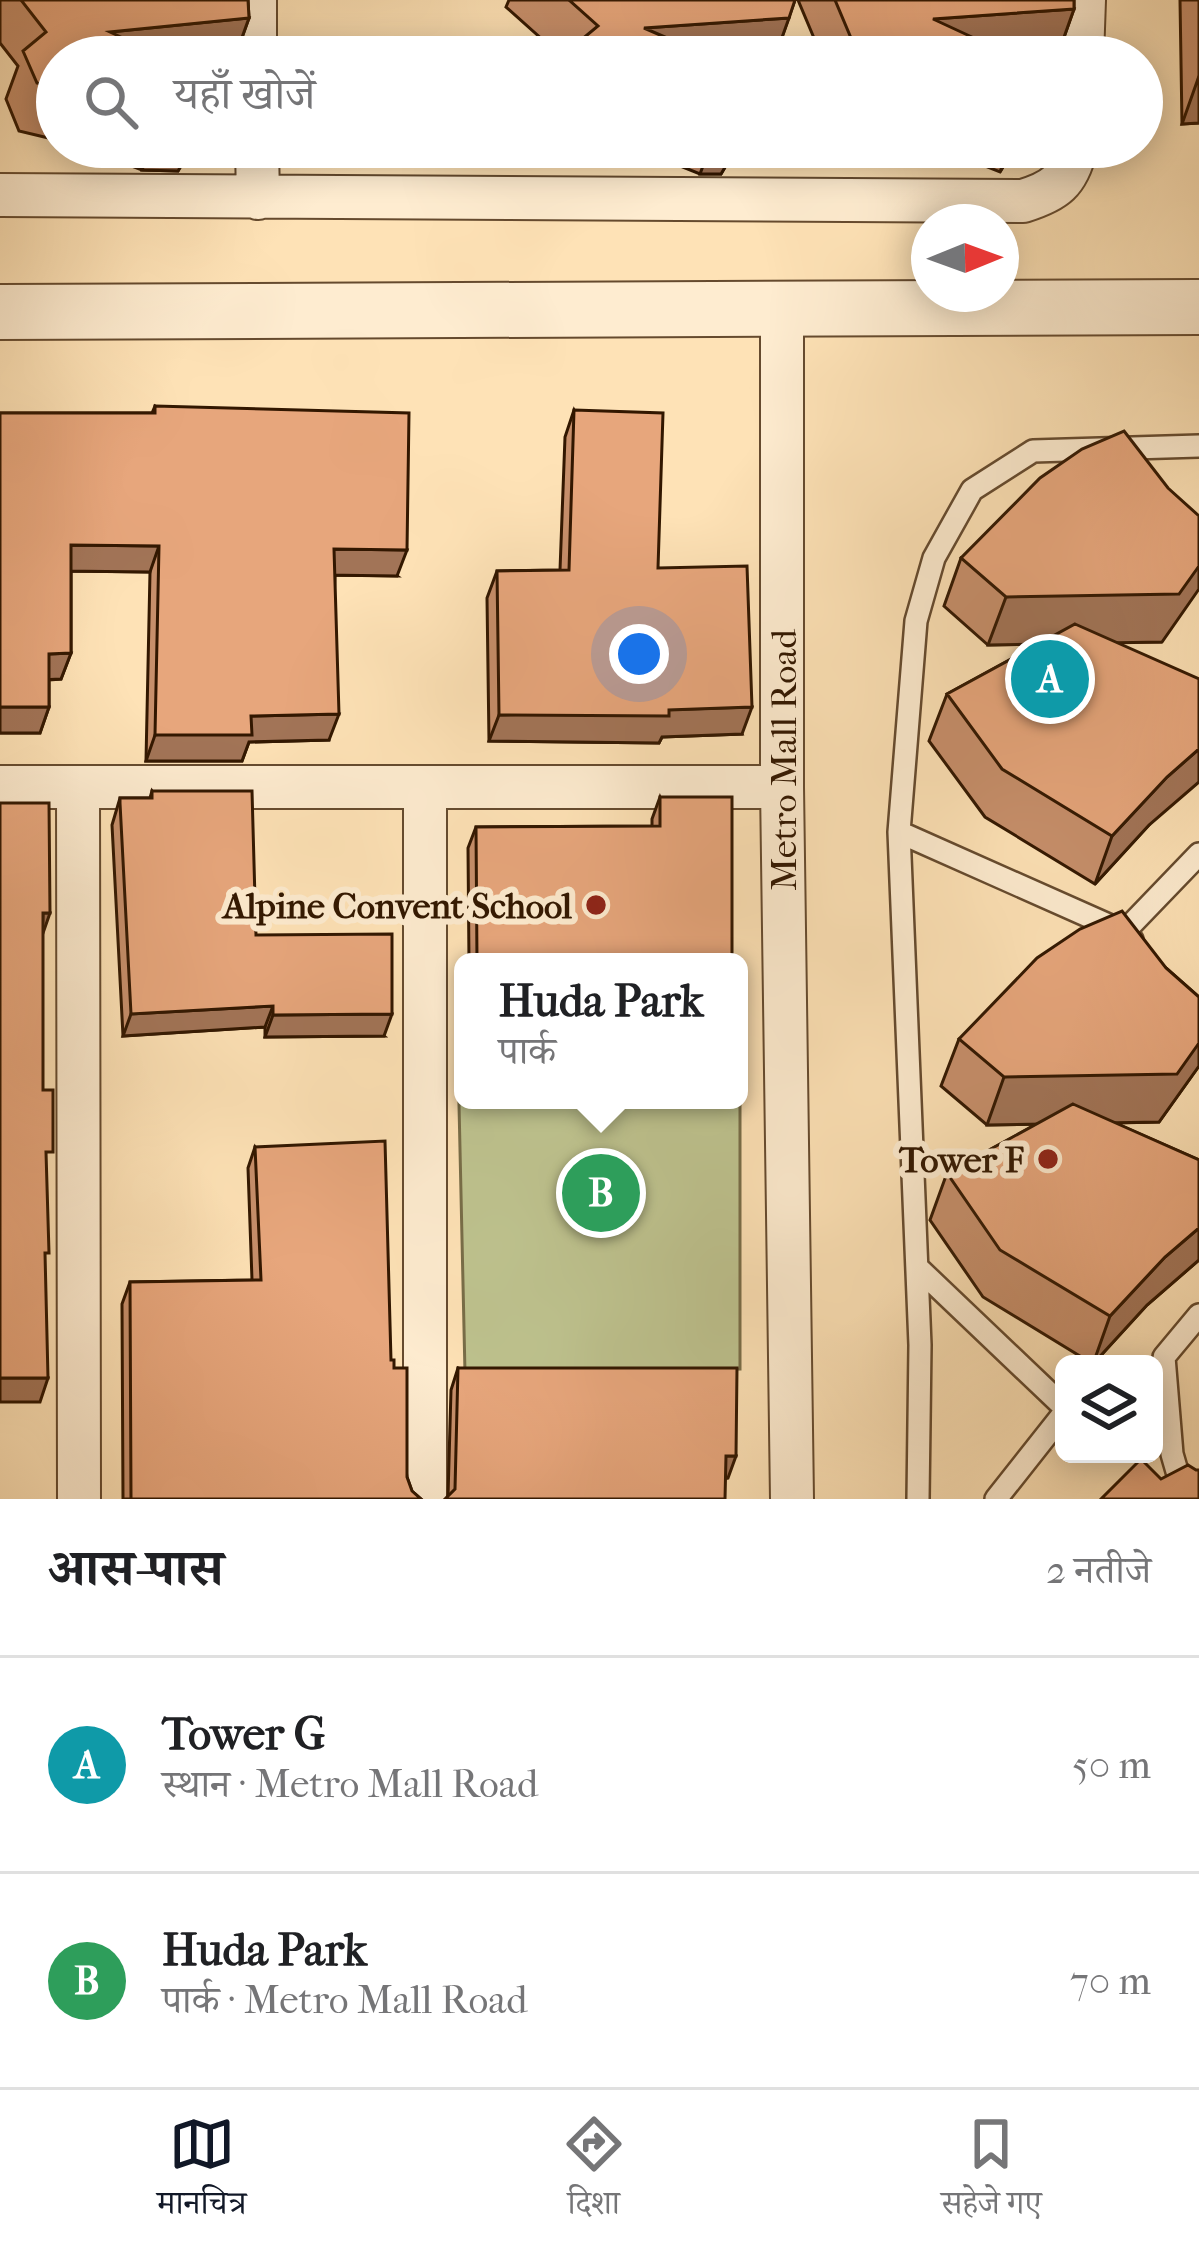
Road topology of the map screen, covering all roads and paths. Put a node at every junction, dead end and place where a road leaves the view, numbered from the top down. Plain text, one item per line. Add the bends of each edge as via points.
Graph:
1 (254, 0) edge
2 (1084, 0) edge
3 (255, 36) edge
4 (1083, 36) edge
5 (257, 168) edge
6 (1070, 168) edge
7 (0, 195) edge
8 (258, 198) junction
9 (1199, 307) edge
10 (782, 308) junction
11 (0, 312) edge
12 (1199, 446) edge
13 (425, 787) junction
14 (782, 787) junction
15 (0, 788) edge
16 (78, 788) junction
17 (899, 832) junction
18 (1199, 854) edge
19 (1124, 932) junction
20 (1154, 962) edge
21 (916, 1267) junction
22 (1199, 1315) edge
23 (1163, 1359) edge
24 (1163, 1392) edge
25 (1055, 1401) edge
26 (1055, 1422) edge
27 (79, 1499) edge
28 (425, 1499) edge
29 (792, 1499) edge
30 (917, 1499) edge
31 (996, 1499) edge
32 (1185, 1499) edge

1 - 3 street
2 - 4 street
5 - 8 street
6 - 8 street via 1052,192 1023,201
7 - 8 street
9 - 10 street
10 - 11 street
10 - 14 street, Metro Mall Road
12 - 17 lane via 1033,451 972,490 934,558 916,621
13 - 14 street
13 - 16 street
13 - 28 street
14 - 29 street, Metro Mall Road
15 - 16 street
16 - 27 street
17 - 19 lane
17 - 21 lane
18 - 19 lane
19 - 20 lane
21 - 25 lane
21 - 30 lane
22 - 23 lane
24 - 32 lane
26 - 31 lane

